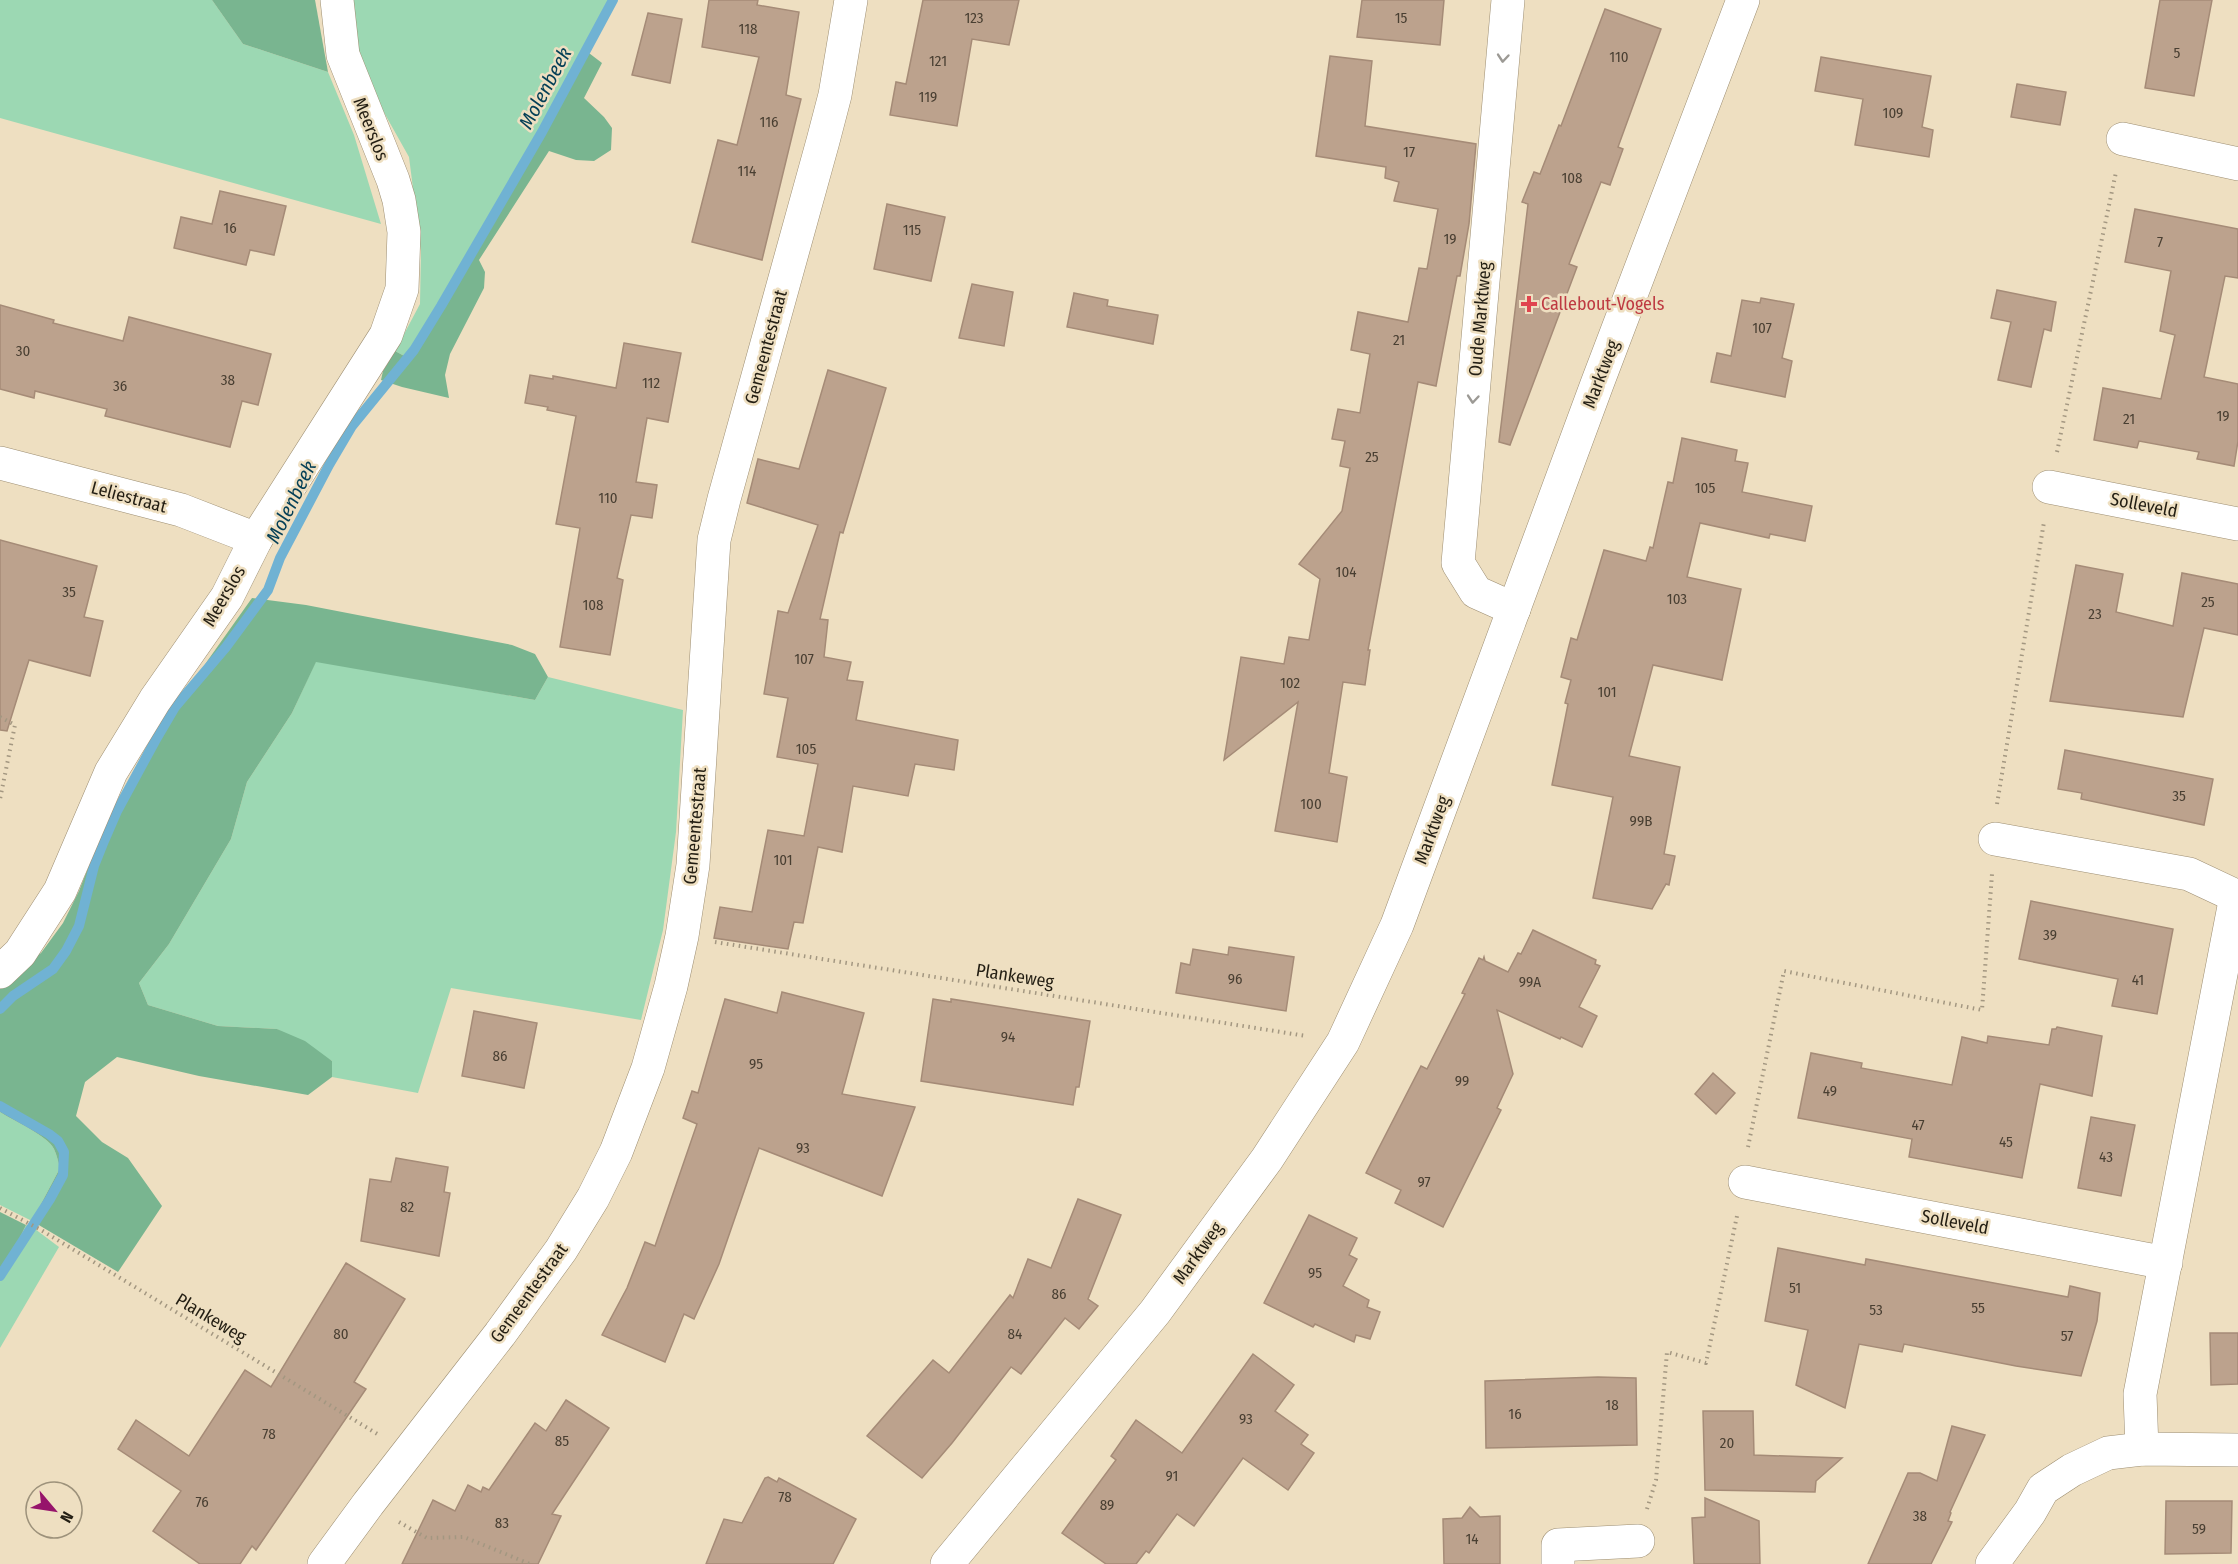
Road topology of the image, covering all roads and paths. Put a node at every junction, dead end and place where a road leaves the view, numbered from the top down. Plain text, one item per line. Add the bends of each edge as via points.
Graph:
1 (337, 0) edge
2 (850, 0) edge
3 (1508, 0) edge
4 (1743, 0) edge
5 (2123, 139) joint
6 (2238, 164) edge
7 (0, 463) edge
8 (2049, 487) junction
9 (2238, 524) edge
10 (256, 539) junction
11 (1514, 609) junction
12 (0, 717) edge
13 (0, 799) edge
14 (1995, 839) junction
15 (2237, 897) edge
16 (682, 936) junction
17 (0, 972) edge
18 (1343, 1042) junction
19 (1744, 1182) junction
20 (0, 1208) edge
21 (2166, 1263) junction
22 (2142, 1449) junction
23 (2238, 1450) edge
24 (408, 1452) junction
25 (1656, 1480) dead end
26 (368, 1504) junction
27 (1638, 1541) dead end
28 (324, 1564) edge
29 (530, 1564) edge
30 (947, 1564) edge
31 (1558, 1564) edge
32 (1992, 1564) edge

1 - 10 street, Meerslos via 343,55 399,200 404,232 402,289 386,335
2 - 16 street, Gemeentestraat via 826,130 714,540 693,865
3 -> 11 street, Oude Marktweg via 1458,563 1476,592
4 - 11 street, Marktweg
5 - 6 street
5 - 8 path
7 - 10 street, Leliestraat via 181,510
8 - 9 street, Solleveld
8 - 14 path via 1993,832
10 - 17 street, Meerslos via 227,597 155,700 111,772 60,891 20,953
11 - 18 street, Marktweg via 1397,925
12 - 13 path via 15,725
14 - 15 street via 2189,874
14 - 19 path via 1982,1010 1784,971 1744,1163
15 - 21 street
16 - 18 path, Plankeweg
16 - 24 street, Gemeentestraat via 648,1068 616,1152 593,1198 507,1325
18 - 30 street, Marktweg via 1267,1159 1155,1312
19 - 21 street, Solleveld
19 - 25 path via 1706,1363 1667,1352
20 - 24 path, Plankeweg
21 - 22 street via 2140,1394
22 - 23 street
22 - 32 street via 2108,1453 2043,1489
24 - 26 street, Gemeentestraat
26 - 28 street, Gemeentestraat
26 - 29 path via 427,1538 464,1537
27 - 31 street via 1558,1545

